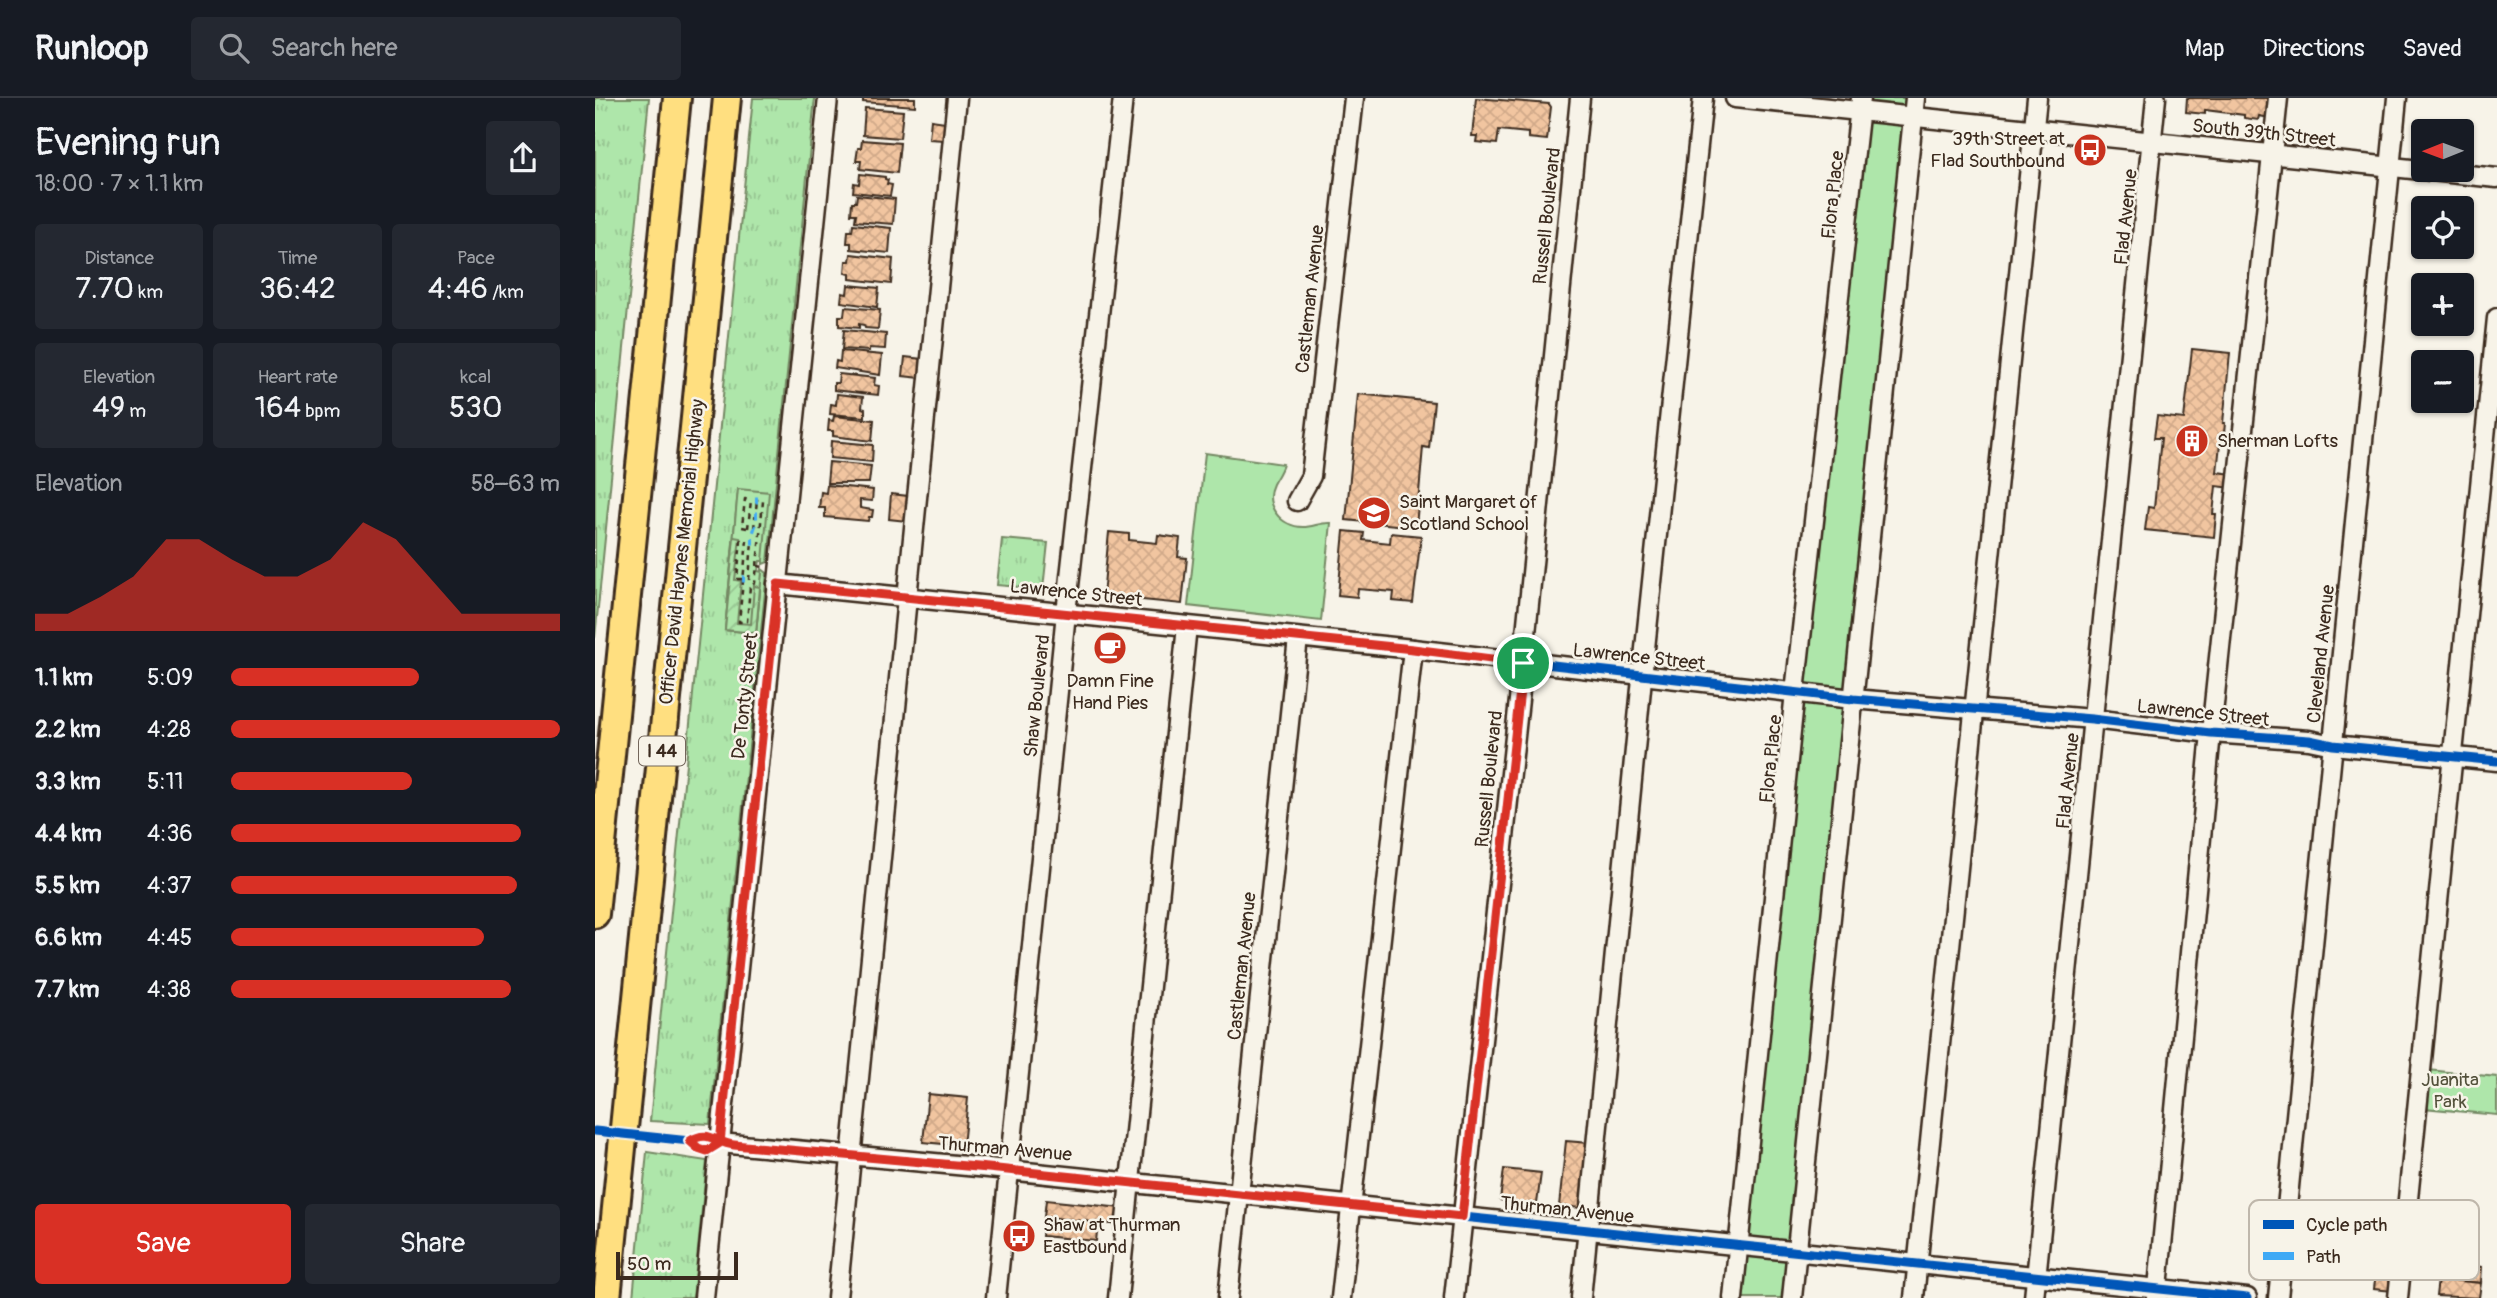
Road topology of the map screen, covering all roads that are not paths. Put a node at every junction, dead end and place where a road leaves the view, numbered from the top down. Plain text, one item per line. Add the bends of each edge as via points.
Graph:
1 (677, 98) edge
2 (727, 98) edge
3 (828, 98) edge
4 (957, 98) edge
5 (1123, 98) edge
6 (1354, 98) edge
7 (1580, 98) edge
8 (1703, 98) edge
9 (1735, 98) edge
10 (1915, 98) edge
11 (2037, 98) edge
12 (2156, 98) edge
13 (2278, 98) edge
14 (2397, 98) edge
15 (1860, 105) edge
16 (1913, 117) junction
17 (2033, 130) junction
18 (2152, 142) junction
19 (2272, 155) junction
20 (2391, 167) junction
21 (2497, 178) edge
22 (2497, 318) edge
23 (1297, 501) dead end
24 (778, 584) junction
25 (907, 597) junction
26 (1066, 614) junction
27 (1187, 626) junction
28 (1298, 638) junction
29 (1413, 649) junction
30 (1523, 663) junction
31 (1643, 674) junction
32 (1795, 691) junction
33 (1853, 699) junction
34 (1973, 710) junction
35 (2091, 719) junction
36 (2211, 733) junction
37 (2333, 745) junction
38 (2452, 757) junction
39 (2497, 761) edge
40 (595, 914) edge
41 (720, 1143) junction
42 (852, 1157) junction
43 (1008, 1170) junction
44 (1130, 1182) junction
45 (1239, 1194) junction
46 (2288, 1200) edge
47 (2408, 1200) edge
48 (1350, 1205) junction
49 (1462, 1217) junction
50 (1588, 1230) junction
51 (1738, 1247) junction
52 (1797, 1253) junction
53 (1917, 1264) junction
54 (2036, 1276) junction
55 (2280, 1280) edge
56 (2400, 1280) edge
57 (2158, 1293) edge
58 (607, 1298) edge
59 (704, 1298) edge
60 (837, 1298) edge
61 (996, 1298) edge
62 (1118, 1298) edge
63 (1229, 1298) edge
64 (1341, 1298) edge
65 (1454, 1298) edge
66 (1581, 1298) edge
67 (1733, 1298) edge
68 (1793, 1298) edge
69 (1914, 1298) edge
70 (2034, 1298) edge
71 (2247, 1298) edge
72 (2278, 1298) edge
73 (2398, 1298) edge

1 - 40 highway, I 44
2 - 58 highway, Officer David Haynes Memorial Highway / I 44
3 - 24 street, De Tonty Street
4 - 25 street
5 - 26 street, Shaw Boulevard
6 - 23 street, Castleman Avenue via 1311,476
7 - 30 street, Russell Boulevard
8 - 31 street
9 - 15 street, South 39th Street
10 - 16 street
11 - 17 street
12 - 18 street, Flad Avenue
13 - 19 street
14 - 20 street, Cleveland Avenue
15 - 16 street, South 39th Street
15 - 32 street, Flora Place
16 - 17 street, South 39th Street
16 - 33 street
17 - 18 street, South 39th Street
17 - 34 street
18 - 19 street, South 39th Street
18 - 35 street, Flad Avenue
19 - 20 street, South 39th Street
19 - 36 street
20 - 21 street, South 39th Street
20 - 37 street, Cleveland Avenue
22 - 38 street
24 - 25 street, Lawrence Street
24 - 41 street, De Tonty Street
25 - 26 street, Lawrence Street
25 - 42 street
26 - 27 street, Lawrence Street
26 - 43 street, Shaw Boulevard
27 - 28 street, Lawrence Street
27 - 44 street
28 - 29 street, Lawrence Street
28 - 45 street, Castleman Avenue
29 - 30 street, Lawrence Street
29 - 48 street
30 - 31 street, Lawrence Street
30 - 49 street, Russell Boulevard
31 - 32 street, Lawrence Street
31 - 50 street
32 - 33 street, Lawrence Street
32 - 51 street, Flora Place
33 - 34 street, Lawrence Street
33 - 52 street
34 - 35 street, Lawrence Street
34 - 53 street
35 - 36 street, Lawrence Street
35 - 54 street, Flad Avenue
36 - 37 street, Lawrence Street
36 - 57 street
37 - 38 street, Lawrence Street
37 - 46 street, Cleveland Avenue
38 - 39 street, Lawrence Street
38 - 47 street
41 - 42 street, Thurman Avenue
41 - 59 street, De Tonty Street
42 - 43 street, Thurman Avenue
42 - 60 street
43 - 44 street, Thurman Avenue
43 - 61 street, Shaw Boulevard
44 - 45 street, Thurman Avenue
44 - 62 street
45 - 48 street, Thurman Avenue
45 - 63 street, Castleman Avenue
48 - 49 street, Thurman Avenue
48 - 64 street
49 - 50 street, Thurman Avenue
49 - 65 street, Russell Boulevard
50 - 51 street, Thurman Avenue
50 - 66 street
51 - 52 street, Thurman Avenue
51 - 67 street, Flora Place
52 - 53 street, Thurman Avenue
52 - 68 street
53 - 54 street, Thurman Avenue
53 - 69 street
54 - 57 street, Thurman Avenue
54 - 70 street, Flad Avenue
55 - 72 street, Cleveland Avenue
56 - 73 street
57 - 71 street, Thurman Avenue

